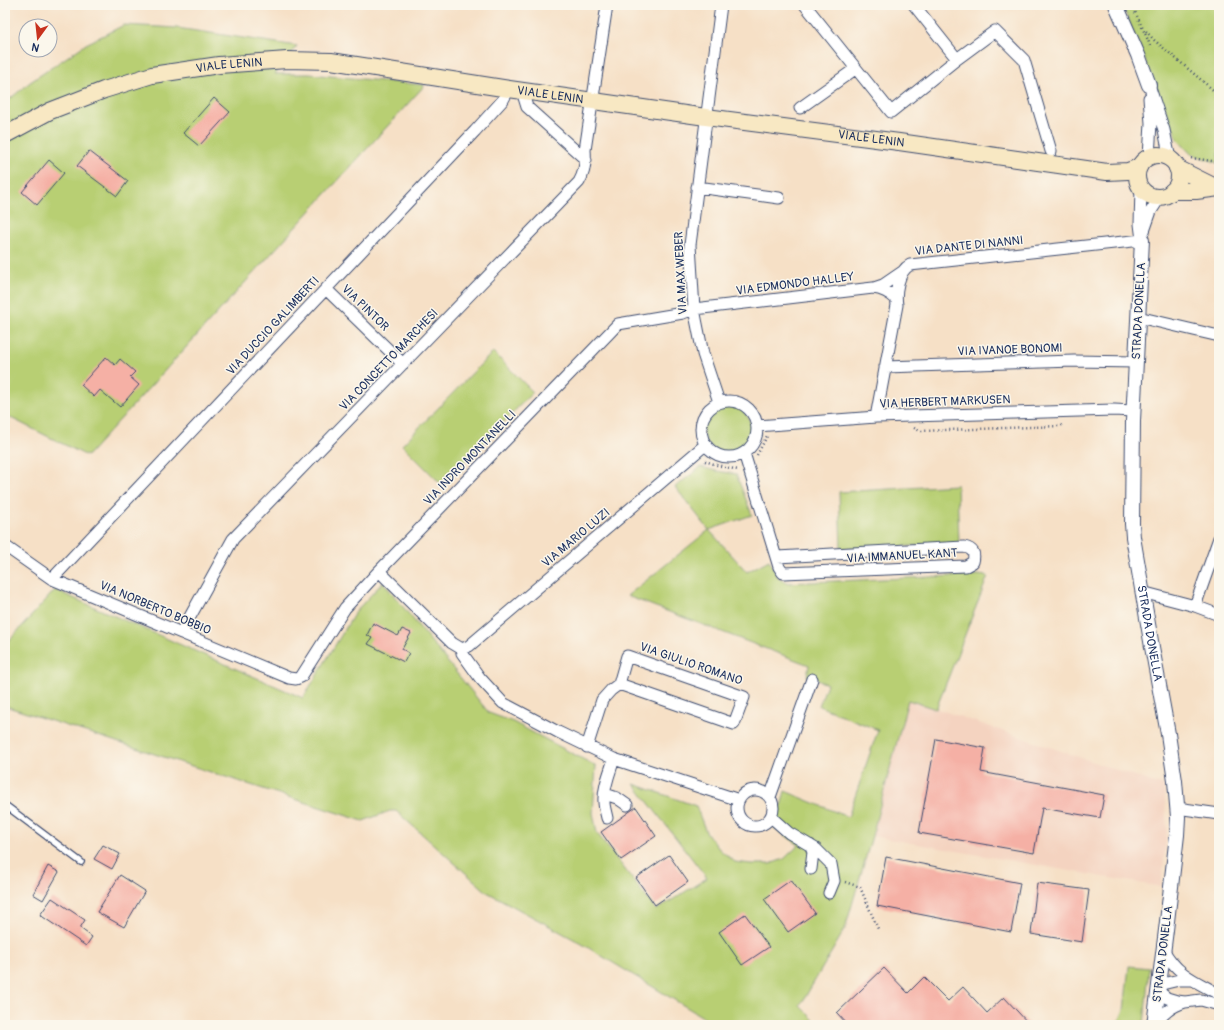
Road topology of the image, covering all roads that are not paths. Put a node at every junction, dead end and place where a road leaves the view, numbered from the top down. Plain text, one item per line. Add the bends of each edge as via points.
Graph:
1 (607, 5) edge
2 (721, 5) edge
3 (805, 5) edge
4 (914, 5) edge
5 (1116, 5) edge
6 (957, 59) junction
7 (855, 69) junction
8 (1149, 85) junction
9 (516, 90) junction
10 (593, 100) junction
11 (800, 108) dead end
12 (706, 117) junction
13 (5, 135) edge
14 (1051, 151) dead end
15 (586, 160) junction
16 (1177, 161) junction
17 (1142, 174) junction
18 (697, 187) junction
19 (1218, 188) edge
20 (1166, 194) junction
21 (779, 198) dead end
22 (1142, 240) junction
23 (902, 272) junction
24 (326, 288) junction
25 (874, 288) junction
26 (896, 299) junction
27 (694, 309) junction
28 (1138, 317) junction
29 (1219, 336) edge
30 (1136, 362) junction
31 (403, 364) junction
32 (885, 368) junction
33 (719, 402) junction
34 (1133, 411) junction
35 (876, 417) junction
36 (757, 426) junction
37 (705, 445) junction
38 (746, 458) junction
39 (1219, 538) edge
40 (5, 546) edge
41 (777, 556) junction
42 (378, 571) junction
43 (52, 579) junction
44 (1142, 592) junction
45 (1195, 606) junction
46 (1219, 608) edge
47 (1219, 615) edge
48 (180, 633) junction
49 (462, 649) junction
50 (301, 677) joint
51 (812, 679) dead end
52 (619, 684) junction
53 (587, 747) junction
54 (614, 759) junction
55 (604, 794) junction
56 (770, 797) junction
57 (739, 800) junction
58 (5, 804) edge
59 (627, 805) dead end
60 (1177, 808) junction
61 (1219, 814) edge
62 (771, 817) junction
63 (607, 818) dead end
64 (810, 845) junction
65 (81, 862) dead end
66 (811, 869) dead end
67 (828, 893) dead end
68 (1163, 949) junction
69 (1194, 980) junction
70 (1158, 988) junction
71 (1219, 994) edge
72 (1185, 1002) junction
73 (1219, 1004) edge
74 (1154, 1025) edge

1 - 10 street, VIA CONCETTO MARCHESI
2 - 12 street, VIA MAX WEBER
3 - 7 street
4 - 6 street
5 - 8 street
6 - 7 street via 891,112
6 - 14 street via 995,31 1024,60
7 - 11 street
8 - 16 street
8 - 17 street via 1151,123
9 - 10 main road, VIALE LENIN
9 - 13 main road, VIALE LENIN via 331,61 287,60 219,64 152,75 104,90 50,111
9 - 15 street via 527,107
9 - 24 street, VIA DUCCIO GALIMBERTI via 503,100
10 - 12 main road, VIALE LENIN
10 - 15 street, VIA CONCETTO MARCHESI via 585,150
12 - 17 main road, VIALE LENIN via 1107,172 1128,171
12 - 18 street, VIA MAX WEBER
15 - 31 street, VIA CONCETTO MARCHESI via 579,182
16 - 17 main road, VIALE LENIN via 1159,155
16 - 19 main road, VIALE LENIN
16 - 20 main road via 1178,180
17 - 20 main road, VIALE LENIN via 1146,194
17 - 22 street
18 - 21 street
18 - 27 street, VIA MAX WEBER via 690,245
19 - 20 main road, VIALE LENIN
20 - 22 street via 1148,218
22 - 23 street, VIA DANTE DI NANNI via 910,265
22 - 28 street, STRADA DONELLA
23 - 25 street, VIA DANTE DI NANNI
23 - 26 street
24 - 31 street, VIA PINTOR
24 - 43 street, VIA DUCCIO GALIMBERTI
25 - 26 street, VIA EDMONDO HALLEY via 884,290
25 - 27 street, VIA EDMONDO HALLEY
26 - 32 street
27 - 33 street, VIA MAX WEBER via 703,354
27 - 42 street, VIA INDRO MONTANELLI via 618,324
28 - 29 street
28 - 30 street, STRADA DONELLA
30 - 32 street, VIA IVANOE BONOMI via 1074,361
30 - 34 street, STRADA DONELLA
31 - 48 street, VIA CONCETTO MARCHESI via 233,539
32 - 35 street
33 - 36 street via 728,401 744,405 750,410
33 - 37 street via 712,406 701,420 701,438
34 - 35 street, VIA HERBERT MARKUSEN
34 - 44 street, STRADA DONELLA via 1132,519
35 - 36 street, VIA HERBERT MARKUSEN
36 - 38 street via 755,441
37 - 38 street via 719,456
37 - 49 street, VIA MARIO LUZI via 469,646
38 - 41 street, VIA IMMANUEL KANT
39 - 45 street
40 - 43 street, VIA NORBERTO BOBBIO
41 - 41 street, VIA IMMANUEL KANT via 781,570 788,574 966,566 973,562 974,553 964,547
42 - 49 street via 452,643
42 - 50 street, VIA INDRO MONTANELLI via 345,608
43 - 48 street, VIA NORBERTO BOBBIO
44 - 45 street
44 - 60 street, STRADA DONELLA via 1174,768
45 - 46 street
45 - 47 street
48 - 50 street, VIA NORBERTO BOBBIO via 289,678
49 - 53 street via 462,653 480,678 503,703
51 - 56 street
52 - 52 street, VIA GIULIO ROMANO via 627,656 744,696 734,724
52 - 53 street via 602,700
53 - 54 street
54 - 55 street
54 - 57 street
55 - 59 street via 617,798
55 - 63 street
56 - 57 street via 762,791 751,790
56 - 62 street via 774,807
57 - 62 street via 738,810 742,820 747,823 757,826
58 - 65 lane
60 - 61 street
60 - 68 street, STRADA DONELLA via 1177,835
62 - 64 street via 789,833
64 - 66 street via 813,852
64 - 67 street via 831,864 834,881
68 - 69 street via 1178,970
68 - 70 street, STRADA DONELLA
69 - 70 street via 1179,980
69 - 71 street
70 - 72 street via 1168,998
70 - 74 street, STRADA DONELLA
72 - 73 street via 1201,1000
72 - 74 street via 1167,1011

